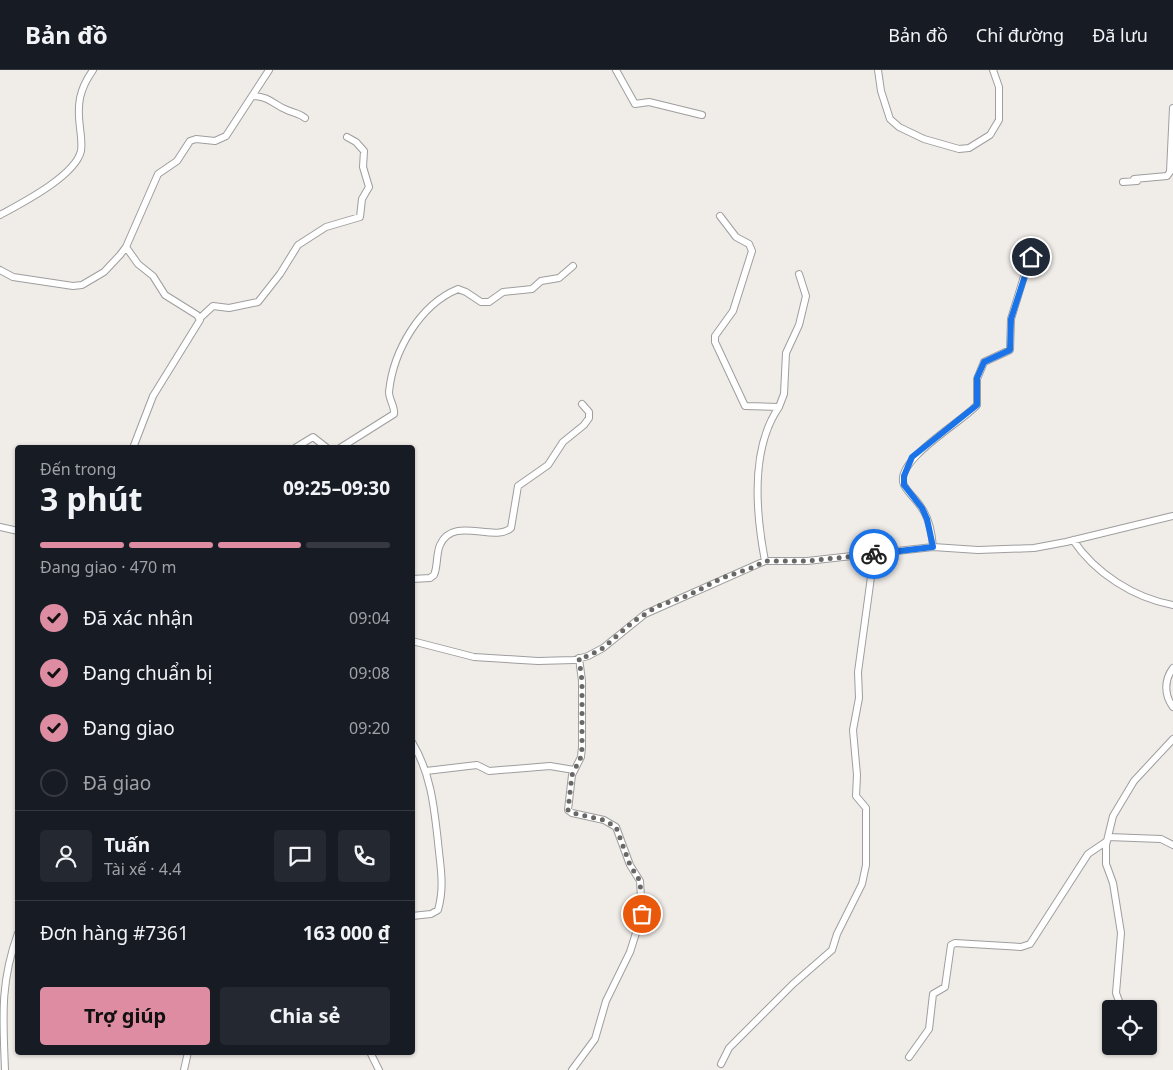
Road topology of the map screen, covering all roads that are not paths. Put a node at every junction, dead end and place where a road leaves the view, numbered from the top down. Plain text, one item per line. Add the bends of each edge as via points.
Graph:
1 (93, 70) edge
2 (269, 70) edge
3 (616, 70) edge
4 (878, 70) edge
5 (993, 70) edge
6 (253, 96) junction
7 (1173, 108) edge
8 (702, 115) dead end
9 (306, 118) dead end
10 (347, 137) dead end
11 (1123, 182) dead end
12 (0, 215) edge
13 (720, 216) dead end
14 (126, 247) junction
15 (1034, 247) dead end
16 (573, 266) dead end
17 (0, 270) edge
18 (799, 274) dead end
19 (200, 318) junction
20 (582, 404) dead end
21 (779, 408) junction
22 (134, 445) edge
23 (300, 445) edge
24 (323, 445) edge
25 (345, 445) edge
26 (1173, 516) edge
27 (0, 527) edge
28 (15, 530) edge
29 (1074, 540) junction
30 (933, 547) junction
31 (870, 554) junction
32 (765, 561) junction
33 (415, 578) edge
34 (1173, 605) edge
35 (415, 642) edge
36 (579, 658) junction
37 (1173, 668) edge
38 (1173, 708) edge
39 (1173, 739) edge
40 (415, 748) edge
41 (574, 770) junction
42 (426, 771) junction
43 (1107, 839) junction
44 (1173, 845) edge
45 (415, 916) edge
46 (15, 939) edge
47 (1119, 1000) edge
48 (187, 1055) edge
49 (372, 1055) edge
50 (909, 1057) dead end
51 (722, 1064) dead end
52 (5, 1070) edge
53 (184, 1070) edge
54 (379, 1070) edge
55 (572, 1070) edge

1 - 12 street via 78,100 81,141 78,159 67,172
2 - 6 street
3 - 8 street via 635,104 649,102
4 - 5 street via 890,119 924,139 959,149 969,148 990,135 999,120 999,87
6 - 9 street via 269,98 284,109
6 - 14 street via 226,136 215,141 190,141 177,161 160,172
7 - 11 street via 1170,172 1167,176
10 - 19 street via 362,148 365,155 363,167 370,187 362,200 360,217 332,224 298,244 258,302 229,308 213,306
13 - 21 street via 736,237 749,244 752,251 733,312 715,336 715,342 745,406
14 - 17 street via 104,272 78,286 13,277
14 - 19 street via 138,264 154,276 165,295
15 - 30 street via 1011,319 1010,350 984,362 977,378 977,405 912,457 904,476 904,485 927,519
16 - 25 street via 559,278 541,281 532,289 503,292 489,302 482,302 458,289 444,296 420,318 404,339 389,391 394,414
18 - 21 street via 806,296 799,325 786,353 785,387
19 - 22 street via 200,324 153,396
20 - 33 street via 589,412 587,422 563,442 546,466 518,486 511,528 504,532 453,532 440,545 434,575
21 - 32 street via 767,432 758,485 759,526
23 - 24 street via 313,437
26 - 29 street
27 - 28 street
29 - 30 street via 1025,548 978,550
29 - 34 street via 1099,569 1146,599
30 - 31 street
31 - 32 street via 807,561
31 - 51 street via 870,584 853,730 856,796 866,808 866,865 862,884 832,950 729,1048
32 - 36 street via 658,606 634,621 603,648
35 - 36 street via 474,657 538,662
36 - 41 street via 582,748
37 - 38 street via 1169,673 1166,693
39 - 43 street via 1134,781 1113,816
40 - 42 street
41 - 42 street via 550,766 489,771 477,765
41 - 55 street via 568,810 614,824 640,881 643,896 638,932 606,1001 595,1039
42 - 45 street via 434,797 443,874 438,910
43 - 44 street via 1161,839
43 - 47 street via 1106,864 1113,883 1121,933 1116,993
43 - 50 street via 1088,854 1030,944 1021,947 951,945 945,987 933,994 930,1029
46 - 52 street via 3,964 0,981
48 - 53 street
49 - 54 street

